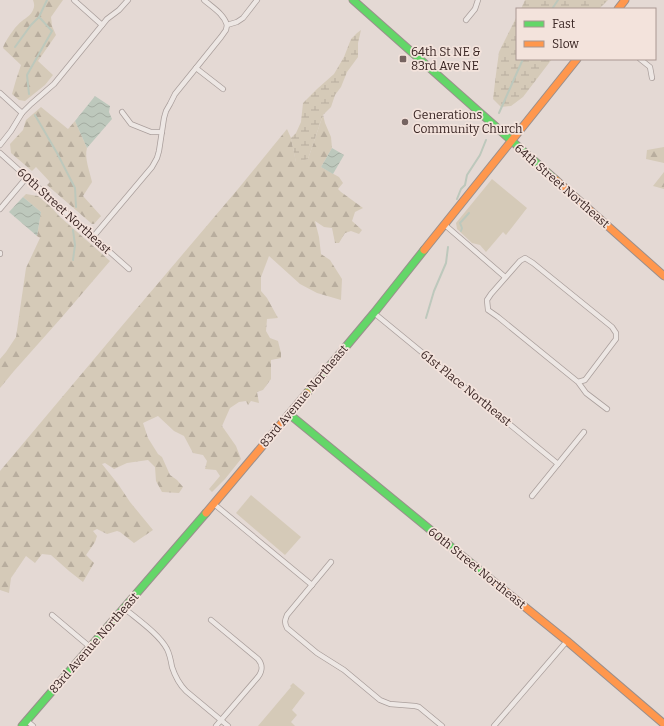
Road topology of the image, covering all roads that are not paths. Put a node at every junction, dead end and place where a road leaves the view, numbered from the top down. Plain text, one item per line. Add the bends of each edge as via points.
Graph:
1 (74, 0) edge
2 (128, 0) edge
3 (258, 0) edge
4 (353, 0) edge
5 (478, 0) edge
6 (625, 0) edge
7 (206, 1) edge
8 (619, 8) edge
9 (466, 20) dead end
10 (102, 25) junction
11 (227, 25) junction
12 (576, 60) edge
13 (641, 60) edge
14 (196, 68) junction
15 (652, 78) dead end
16 (223, 89) dead end
17 (0, 93) edge
18 (122, 112) dead end
19 (22, 113) junction
20 (162, 132) junction
21 (511, 141) junction
22 (0, 145) edge
23 (0, 152) edge
24 (27, 177) junction
25 (0, 209) edge
26 (445, 225) junction
27 (92, 237) junction
28 (129, 269) dead end
29 (664, 276) edge
30 (505, 277) junction
31 (374, 313) junction
32 (578, 382) junction
33 (606, 409) dead end
34 (289, 414) junction
35 (584, 432) dead end
36 (558, 464) junction
37 (532, 496) dead end
38 (214, 504) junction
39 (331, 562) dead end
40 (312, 585) junction
41 (124, 608) junction
42 (52, 615) dead end
43 (211, 620) dead end
44 (567, 642) junction
45 (90, 647) junction
46 (221, 720) junction
47 (24, 723) edge
48 (664, 724) edge
49 (33, 726) edge
50 (216, 726) edge
51 (228, 726) edge
52 (442, 726) edge
53 (494, 726) edge

1 - 10 street
2 - 10 street
3 - 11 street via 243,18
4 - 21 street, 64th Street Northeast
5 - 9 street via 475,9
6 - 8 street
7 - 11 street via 226,20
10 - 19 street via 54,84
11 - 14 street via 221,37
12 - 21 street, 83rd Avenue Northeast
13 - 15 street via 650,67
14 - 16 street
14 - 20 street via 175,94 166,111
17 - 19 street
18 - 20 street via 131,124 151,132
19 - 22 street
20 - 27 street via 160,150 152,167
21 - 26 street, 83rd Avenue Northeast
21 - 29 street, 64th Street Northeast
23 - 24 street, 60th Street Northeast
24 - 25 street
24 - 27 street, 60th Street Northeast
26 - 30 street
26 - 31 street, 83rd Avenue Northeast
27 - 28 street, 60th Street Northeast
30 - 32 street via 487,300 488,310
30 - 32 street via 525,258 612,327 616,339 585,380
31 - 34 street, 83rd Avenue Northeast
31 - 36 street, 61st Place Northeast
32 - 33 street via 586,393
34 - 38 street, 83rd Avenue Northeast
34 - 44 street, 60th Street Northeast
35 - 36 street
36 - 37 street
38 - 40 street
38 - 41 street, 83rd Avenue Northeast
39 - 40 street
40 - 52 street via 287,615 285,624 289,630 380,700 390,704 419,707
41 - 45 street, 83rd Avenue Northeast
41 - 46 street via 164,645 181,686
42 - 45 street
43 - 46 street via 258,659 262,667 258,677
44 - 48 street, 60th Street Northeast
44 - 53 street
45 - 47 street, 83rd Avenue Northeast
46 - 50 street
46 - 51 street
47 - 49 street

